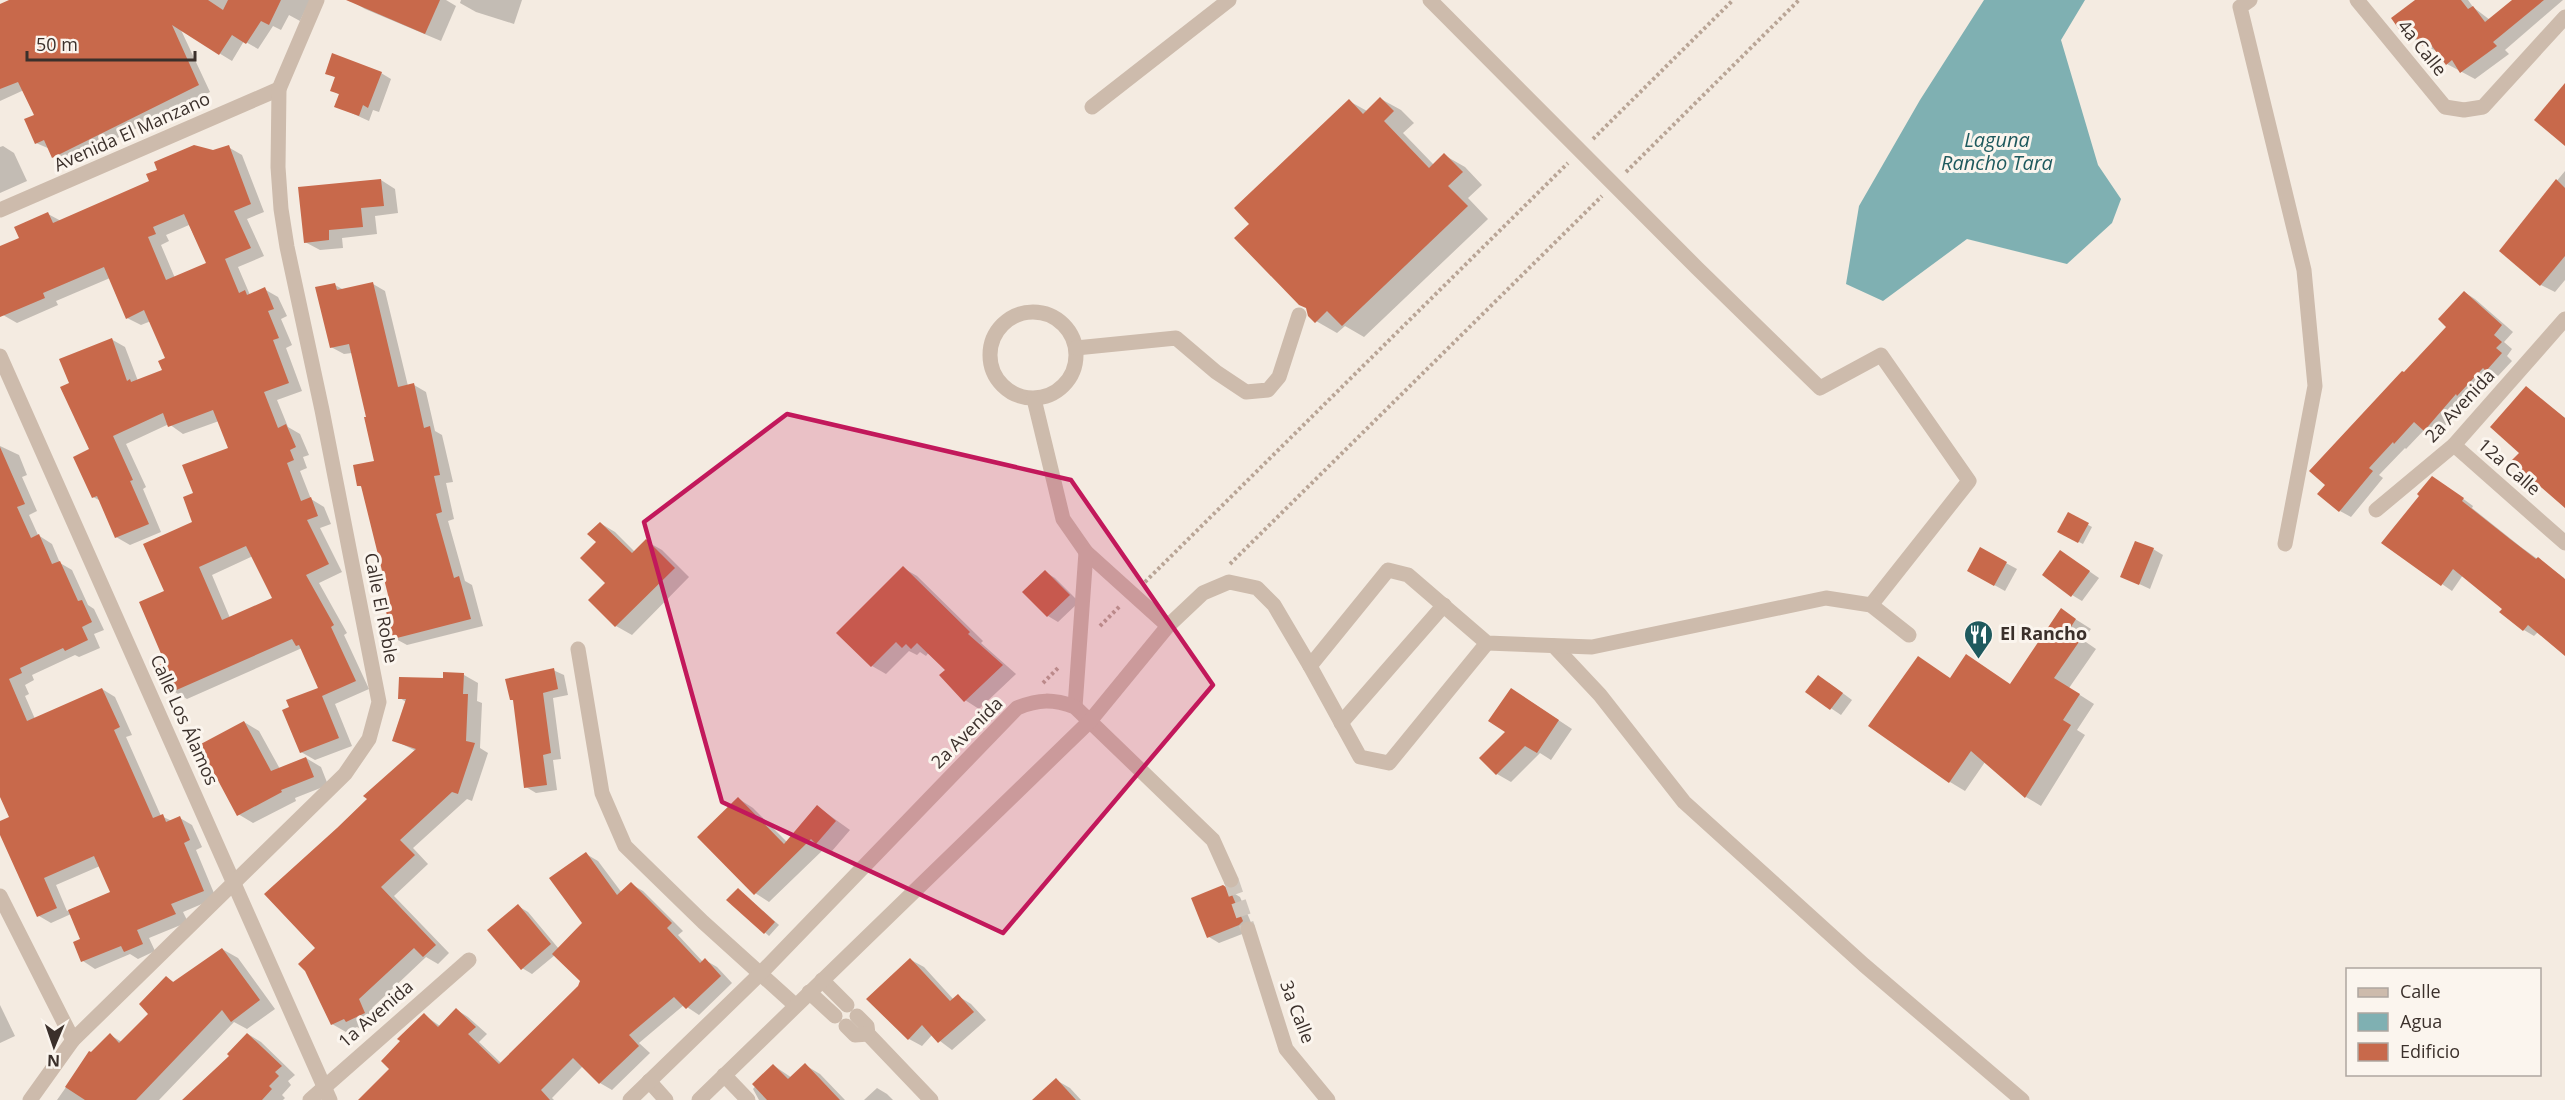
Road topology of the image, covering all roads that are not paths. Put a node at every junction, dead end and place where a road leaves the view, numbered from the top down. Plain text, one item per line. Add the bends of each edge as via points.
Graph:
1 (317, 0) edge
2 (1229, 0) edge
3 (1430, 0) edge
4 (2250, 0) edge
5 (2357, 0) edge
6 (2565, 17) edge
7 (279, 89) junction
8 (1092, 107) dead end
9 (0, 210) edge
10 (1299, 315) dead end
11 (2565, 319) edge
12 (1076, 348) junction
13 (0, 356) edge
14 (1034, 399) junction
15 (2454, 445) junction
16 (2376, 510) dead end
17 (2565, 543) edge
18 (2285, 544) dead end
19 (1086, 552) junction
20 (1444, 605) junction
21 (1871, 605) junction
22 (1168, 626) junction
23 (1909, 634) dead end
24 (1487, 643) junction
25 (1554, 646) junction
26 (578, 649) dead end
27 (1310, 666) junction
28 (1075, 707) junction
29 (1090, 721) junction
30 (1341, 723) junction
31 (1231, 880) tunnel mouth
32 (236, 883) junction
33 (0, 896) edge
34 (1248, 929) tunnel mouth
35 (470, 960) dead end
36 (760, 974) junction
37 (822, 980) junction
38 (809, 992) junction
39 (795, 1005) junction
40 (846, 1016) junction
41 (73, 1040) junction
42 (724, 1075) junction
43 (649, 1081) junction
44 (327, 1093) edge
45 (30, 1100) edge
46 (310, 1100) edge
47 (630, 1100) edge
48 (666, 1100) edge
49 (699, 1100) edge
50 (748, 1100) edge
51 (931, 1100) edge
52 (1328, 1100) edge
53 (2022, 1100) edge

1 - 7 street, Calle El Roble
2 - 8 street
3 - 21 street via 1820,388 1881,355 1969,481
4 - 18 street via 2240,8 2304,270 2315,386
5 - 6 street, 4a Calle via 2445,107 2464,111 2483,107
7 - 9 street, Avenida El Manzano
7 - 32 street, Calle El Roble via 278,167 287,247 379,702 369,739 345,774
10 - 12 street via 1279,377 1268,390 1246,392 1176,338
11 - 15 street, 2a Avenida
12 - 14 street via 1076,363 1066,382 1049,396
12 - 14 street via 1062,322 1034,311 1008,319 998,329 989,355 994,375 1008,391
13 - 32 street, Calle Los Álamos
14 - 19 street via 1063,519
15 - 16 street, 2a Avenida
15 - 17 street, 12a Calle
19 - 22 street
19 - 28 street
20 - 24 street
20 - 27 street via 1408,575 1388,570
20 - 30 street
21 - 23 street
21 - 25 street via 1826,598 1592,647
22 - 27 street via 1203,593 1229,582 1257,588 1274,605
22 - 29 street
24 - 25 street
24 - 30 street via 1389,763 1360,757
25 - 53 street via 1600,695 1684,802 1864,965
26 - 36 street via 602,793 625,846
27 - 30 street
28 - 29 street, 2a Avenida
28 - 36 street, 2a Avenida via 1057,700 1035,700 1017,708
29 - 31 street, 2a Avenida via 1213,840
29 - 37 street
32 - 41 street, Calle El Roble
32 - 44 street, Calle Los Álamos
33 - 41 street
34 - 52 street, 3a Calle via 1286,1049
35 - 44 street, 1a Avenida
36 - 39 street
36 - 43 street, 2a Avenida
37 - 38 street
37 - 40 street
38 - 39 street
38 - 40 street
39 - 42 street
40 - 51 street via 867,1026 868,1034
41 - 45 street, Calle El Roble
42 - 49 street
42 - 50 street
43 - 47 street, 2a Avenida
43 - 48 street
44 - 46 street, 1a Avenida

